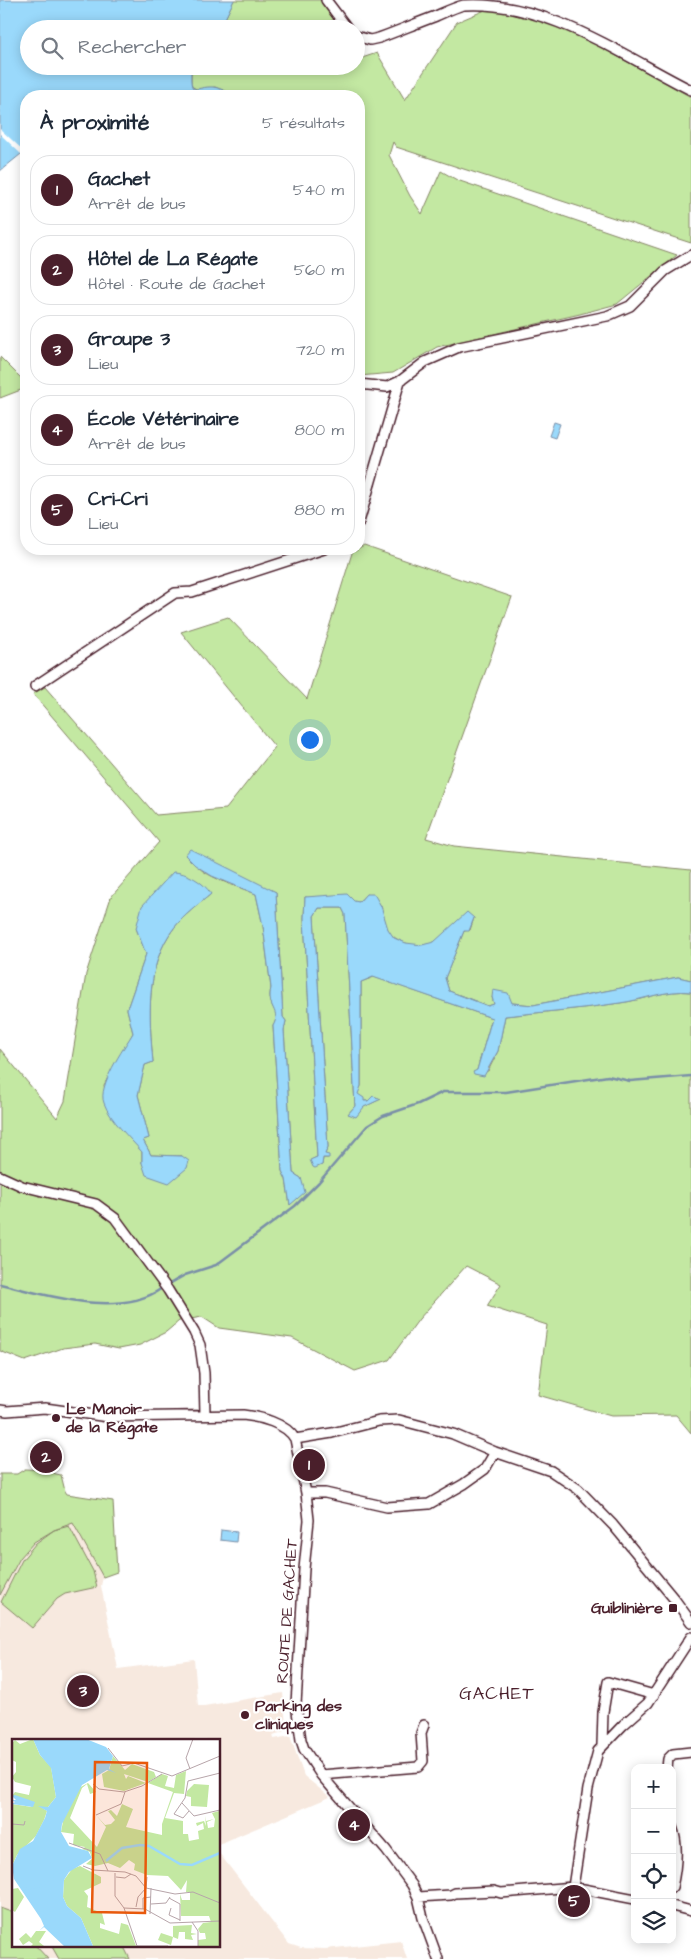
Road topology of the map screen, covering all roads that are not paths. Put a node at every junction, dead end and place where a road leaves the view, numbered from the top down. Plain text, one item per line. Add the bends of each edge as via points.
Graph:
1 (326, 0) edge
2 (341, 20) edge
3 (365, 39) edge
4 (691, 90) edge
5 (691, 255) edge
6 (400, 381) junction
7 (365, 385) edge
8 (365, 501) edge
9 (306, 555) edge
10 (35, 686) dead end
11 (0, 1176) edge
12 (0, 1410) edge
13 (205, 1415) junction
14 (295, 1439) junction
15 (495, 1452) junction
16 (306, 1493) junction
17 (691, 1622) edge
18 (691, 1637) edge
19 (654, 1695) junction
20 (424, 1726) dead end
21 (602, 1745) junction
22 (691, 1752) edge
23 (667, 1764) edge
24 (320, 1775) junction
25 (574, 1887) junction
26 (418, 1897) junction
27 (631, 1898) edge
28 (676, 1907) edge
29 (691, 1911) edge
30 (438, 1959) edge

1 - 2 street
3 - 4 street via 379,38 462,6 493,3 519,6 558,18
5 - 6 street via 665,271 630,306 607,316 459,347 425,362
6 - 7 street via 387,387
6 - 8 street
9 - 10 street via 192,592 175,593
11 - 13 street via 22,1186 96,1204 115,1218 166,1287 200,1345
12 - 13 street via 45,1408 108,1417
13 - 14 street via 254,1416 287,1430
14 - 15 street via 379,1421 399,1420 453,1434
14 - 16 street, ROUTE DE GACHET
15 - 16 street via 485,1469 429,1504 387,1507
15 - 17 street via 552,1470 578,1489 613,1525
16 - 24 street, ROUTE DE GACHET via 309,1520 296,1704 304,1749
18 - 19 street
19 - 21 street
19 - 21 street via 608,1682
20 - 24 street via 421,1733 423,1761 418,1767
21 - 25 street via 588,1788
22 - 23 street via 673,1754
24 - 26 street, ROUTE DE GACHET via 386,1850
25 - 26 street
25 - 27 street
26 - 30 street, ROUTE DE GACHET
28 - 29 street

